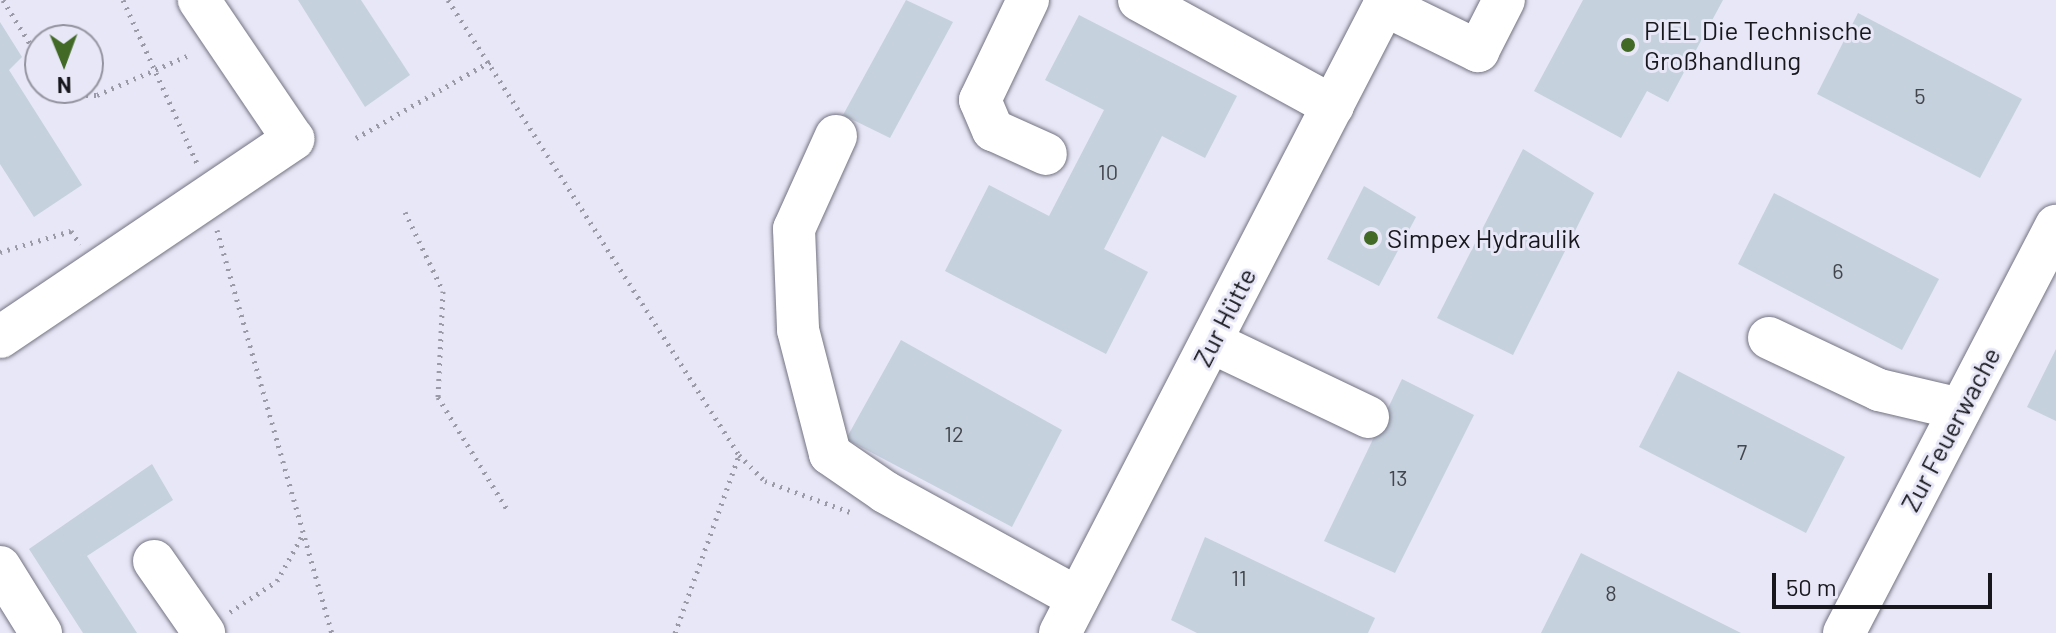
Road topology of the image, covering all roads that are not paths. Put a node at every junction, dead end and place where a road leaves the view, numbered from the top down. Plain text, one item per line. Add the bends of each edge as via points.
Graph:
1 (199, 0) edge
2 (1028, 0) edge
3 (1139, 0) edge
4 (1504, 0) edge
5 (1386, 3) edge
6 (1333, 106) junction
7 (836, 136) dead end
8 (1046, 154) dead end
9 (2056, 226) edge
10 (0, 337) edge
11 (1769, 338) dead end
12 (1211, 342) junction
13 (1960, 409) junction
14 (1368, 417) dead end
15 (154, 561) dead end
16 (0, 567) edge
17 (1069, 616) edge
18 (203, 632) edge
19 (41, 633) edge
20 (1844, 633) edge

1 - 10 street via 293,139
2 - 8 street via 980,100 993,130
3 - 6 street
4 - 5 street via 1478,51
5 - 6 street, Zur Hütte
6 - 12 street, Zur Hütte
7 - 17 street via 794,229 798,330 830,454
9 - 13 street, Zur Feuerwache
11 - 13 street via 1879,390
12 - 14 street
12 - 17 street, Zur Hütte
13 - 20 street, Zur Feuerwache
15 - 18 street
16 - 19 street

